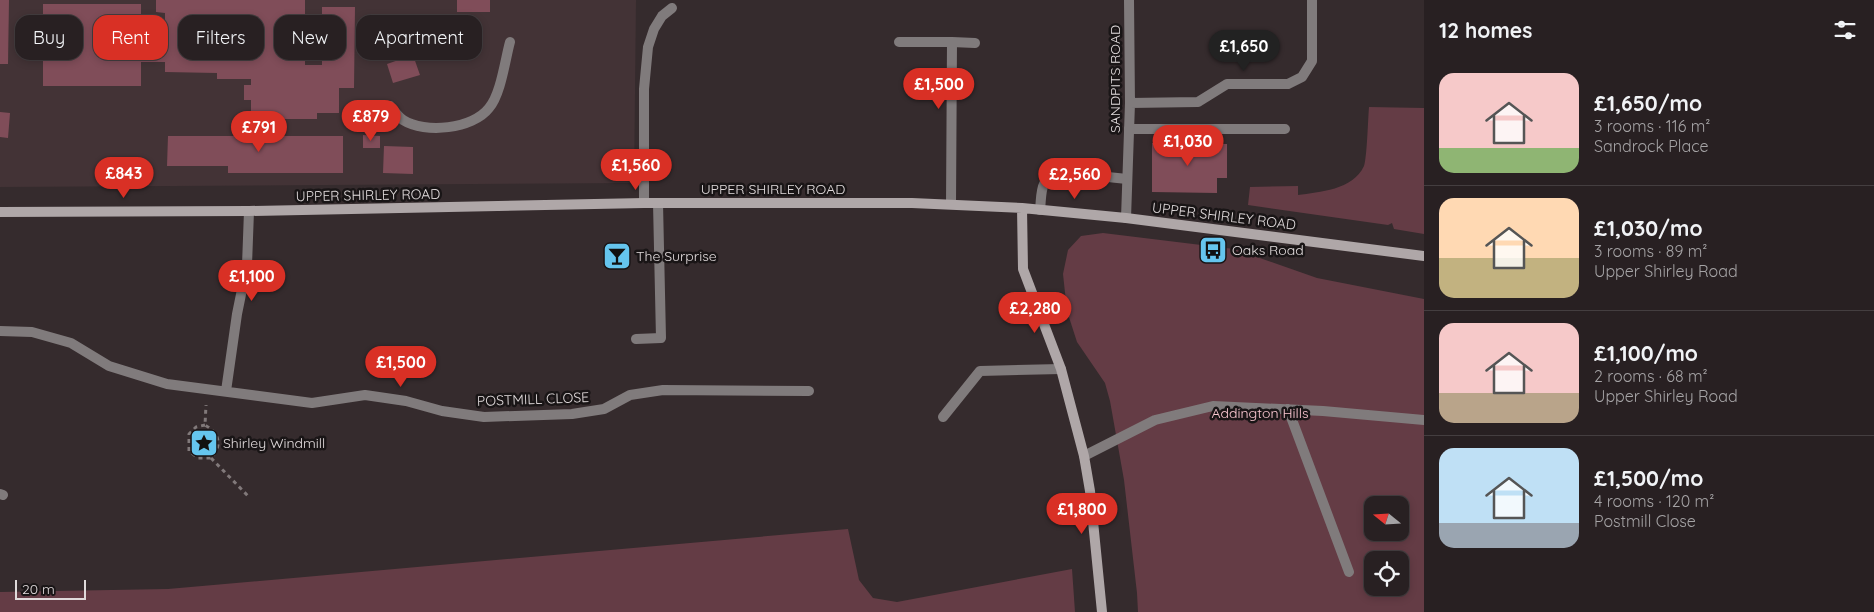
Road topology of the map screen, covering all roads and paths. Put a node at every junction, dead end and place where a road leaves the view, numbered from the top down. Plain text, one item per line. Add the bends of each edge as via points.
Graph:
1 (1129, 0) edge
2 (1312, 0) edge
3 (672, 8) dead end
4 (510, 42) dead end
5 (899, 42) dead end
6 (952, 42) junction
7 (976, 43) dead end
8 (1130, 103) junction
9 (390, 106) dead end
10 (1129, 129) junction
11 (1285, 129) dead end
12 (1127, 179) junction
13 (644, 204) junction
14 (658, 204) junction
15 (952, 204) junction
16 (1022, 208) junction
17 (249, 210) junction
18 (1040, 210) junction
19 (0, 212) edge
20 (1126, 218) junction
21 (1424, 256) edge
22 (0, 331) edge
23 (636, 339) dead end
24 (1061, 369) junction
25 (208, 389) junction
26 (226, 391) junction
27 (809, 391) dead end
28 (1288, 409) junction
29 (943, 417) dead end
30 (1424, 420) edge
31 (205, 425) junction
32 (1084, 456) junction
33 (211, 458) junction
34 (248, 497) dead end
35 (1348, 572) dead end
36 (1102, 612) edge

1 - 8 street, SANDPITS ROAD
2 - 8 street via 1312,61 1302,77 1288,84 1227,84 1198,102
3 - 13 street via 654,29 648,47 644,89
4 - 9 street via 495,97 489,109 477,118 454,126 419,126 404,120
5 - 6 street
6 - 7 street
6 - 15 street
8 - 10 street, SANDPITS ROAD
10 - 11 street
10 - 12 street, SANDPITS ROAD
12 - 18 street via 1060,172 1049,176 1042,185
12 - 20 street, SANDPITS ROAD
13 - 14 street, UPPER SHIRLEY ROAD
13 - 17 street, UPPER SHIRLEY ROAD
14 - 15 street, UPPER SHIRLEY ROAD
14 - 23 street via 661,338
15 - 16 street, UPPER SHIRLEY ROAD
16 - 18 street, UPPER SHIRLEY ROAD
16 - 24 street via 1023,269
17 - 19 street, UPPER SHIRLEY ROAD
17 - 26 street via 246,265
18 - 20 street, UPPER SHIRLEY ROAD
20 - 21 street, UPPER SHIRLEY ROAD
22 - 25 street, POSTMILL CLOSE via 32,332 70,344 109,366 167,384
24 - 29 street via 980,371
24 - 32 street
25 - 26 street, POSTMILL CLOSE
25 - 31 path
26 - 27 street, POSTMILL CLOSE via 312,404 366,395 484,417 572,414 604,409 630,395 663,390
28 - 30 street
28 - 32 street via 1213,406 1155,420
28 - 35 street
31 - 33 path via 214,431 219,441
31 - 33 path via 196,427 189,434 189,450 198,458
32 - 36 street
33 - 34 path

